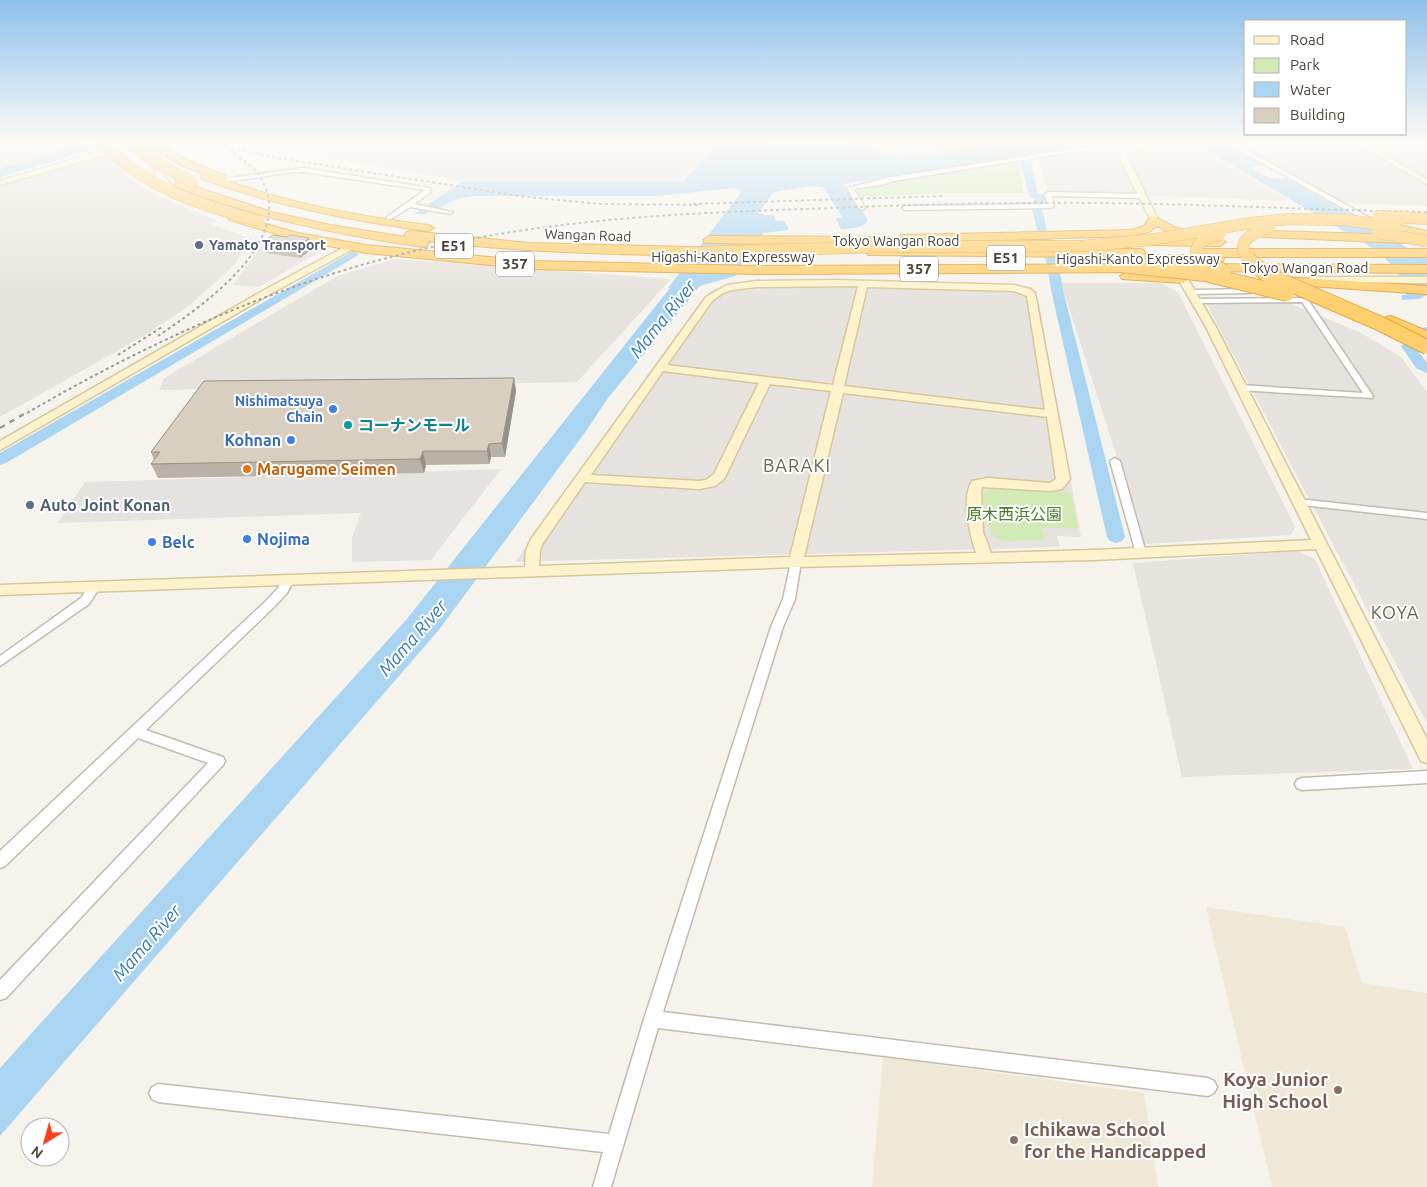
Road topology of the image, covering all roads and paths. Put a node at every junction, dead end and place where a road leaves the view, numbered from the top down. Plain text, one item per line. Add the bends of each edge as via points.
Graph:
1 (180, 196) edge
2 (182, 196) edge
3 (186, 196) edge
4 (211, 196) edge
5 (233, 196) edge
6 (262, 196) edge
7 (284, 196) edge
8 (423, 196) edge
9 (855, 196) edge
10 (1049, 196) edge
11 (1143, 196) edge
12 (1326, 196) edge
13 (186, 200) junction
14 (410, 205) junction
15 (862, 208) dead end
16 (905, 208) dead end
17 (450, 212) dead end
18 (277, 213) junction
19 (309, 218) junction
20 (389, 218) junction
21 (1154, 219) junction
22 (1427, 219) edge
23 (439, 224) dead end
24 (1427, 234) edge
25 (1072, 237) junction
26 (584, 239) junction
27 (866, 241) junction
28 (1427, 241) edge
29 (1355, 243) junction
30 (347, 246) junction
31 (643, 250) junction
32 (705, 252) junction
33 (1427, 253) edge
34 (414, 254) junction
35 (1427, 258) edge
36 (1372, 260) junction
37 (595, 268) junction
38 (1427, 269) edge
39 (756, 270) junction
40 (1085, 272) junction
41 (1184, 279) junction
42 (1268, 280) junction
43 (1427, 280) edge
44 (863, 284) junction
45 (1427, 289) edge
46 (1248, 291) dead end
47 (1194, 296) junction
48 (1391, 320) junction
49 (210, 322) junction
50 (1427, 336) edge
51 (1427, 347) edge
52 (1427, 354) edge
53 (662, 368) junction
54 (766, 380) junction
55 (837, 388) junction
56 (1241, 388) junction
57 (1053, 414) junction
58 (0, 440) edge
59 (0, 446) edge
60 (1115, 461) dead end
61 (584, 478) junction
62 (1298, 502) junction
63 (1427, 516) edge
64 (1319, 544) junction
65 (1141, 553) junction
66 (985, 558) junction
67 (796, 562) junction
68 (532, 571) junction
69 (288, 580) junction
70 (94, 587) junction
71 (0, 590) edge
72 (0, 662) edge
73 (136, 732) junction
74 (1427, 756) edge
75 (1427, 777) edge
76 (1302, 784) dead end
77 (0, 861) edge
78 (0, 992) edge
79 (652, 1019) junction
80 (1208, 1087) dead end
81 (158, 1093) dead end
82 (615, 1144) junction
83 (602, 1187) edge

1 - 13 highway, 357
2 - 13 street
3 - 34 highway, Tokyo Wangan Road / 357, bridge via 259,221
4 - 18 highway, Higashi-Kanto Expressway / E51
5 - 18 highway, Higashi-Kanto Expressway / E51, bridge
6 - 26 highway, Tokyo Wangan Road / 357 via 404,225
7 - 20 highway
8 - 14 street
9 - 15 street
10 - 16 street via 1051,206
11 - 21 street
12 - 22 street via 1368,220 1382,221 1392,215
13 - 30 highway, 357 via 256,225
14 - 17 street
14 - 20 street
18 - 19 highway, Higashi-Kanto Expressway / E51
18 - 31 highway, Higashi-Kanto Expressway / E51 via 344,231 446,246 534,253
18 - 37 highway via 318,230 395,246
19 - 26 highway via 464,236
19 - 31 highway, Higashi-Kanto Expressway / E51 via 468,242
20 - 23 highway
21 - 25 highway via 1151,226 1137,232
21 - 29 highway via 1176,231 1205,238
22 - 25 highway, bridge via 1333,214 1265,216 1176,234
24 - 32 highway, bridge via 1373,223 1304,219 1264,221 1156,239 1082,246
25 - 27 highway, Tokyo Wangan Road / 357
25 - 27 highway
25 - 29 highway, Tokyo Wangan Road / 357
26 - 31 highway, Tokyo Wangan Road / 357
27 - 31 highway, Tokyo Wangan Road / 357 via 680,240
28 - 29 highway, Tokyo Wangan Road / 357
28 - 48 highway, bridge via 1231,234 1210,237 1197,245 1196,252 1200,258 1221,271 1333,298
28 - 51 highway, bridge via 1334,226 1295,225 1257,231 1247,237 1243,247 1250,262 1266,274
30 - 34 highway, 357
30 - 49 street
31 - 32 highway, Higashi-Kanto Expressway / E51
31 - 36 highway, Higashi-Kanto Expressway / E51, bridge
31 - 52 highway, bridge via 765,262 1078,264 1172,269 1231,279 1304,300 1372,326
32 - 36 highway, Higashi-Kanto Expressway / E51, bridge
33 - 36 highway
34 - 37 highway, Tokyo Wangan Road / 357 via 503,264
35 - 36 highway
36 - 38 highway, Tokyo Wangan Road / 357
36 - 40 highway, Tokyo Wangan Road / 357
37 - 39 highway, Tokyo Wangan Road / 357
39 - 40 highway, Tokyo Wangan Road / 357
39 - 40 highway
40 - 41 highway
40 - 48 highway, bridge via 1211,278 1342,304
41 - 42 street
41 - 47 street
42 - 43 street
42 - 45 highway
44 - 53 street via 756,284 725,289 709,299
44 - 55 street
44 - 57 street via 1014,288 1030,294
46 - 47 street
47 - 56 street
47 - 56 street via 1304,300 1369,396
48 - 50 highway
49 - 58 street
49 - 59 street
53 - 54 street
53 - 61 street
54 - 55 street
54 - 61 street via 714,481 699,485
55 - 57 street
55 - 67 street
56 - 62 street
57 - 66 street via 1064,476 1061,483 1043,487 988,482 974,488 977,536
60 - 65 street
61 - 68 street via 534,546
62 - 63 street
62 - 64 street
64 - 65 street
64 - 74 street
65 - 66 street
66 - 67 street
67 - 68 street
67 - 79 street via 789,600 777,627
68 - 69 street
69 - 70 street
69 - 73 street via 272,603
70 - 71 street
70 - 72 street via 85,601
73 - 77 street
73 - 78 street via 218,761
75 - 76 street
79 - 80 street
79 - 82 street
81 - 82 street
82 - 83 street

